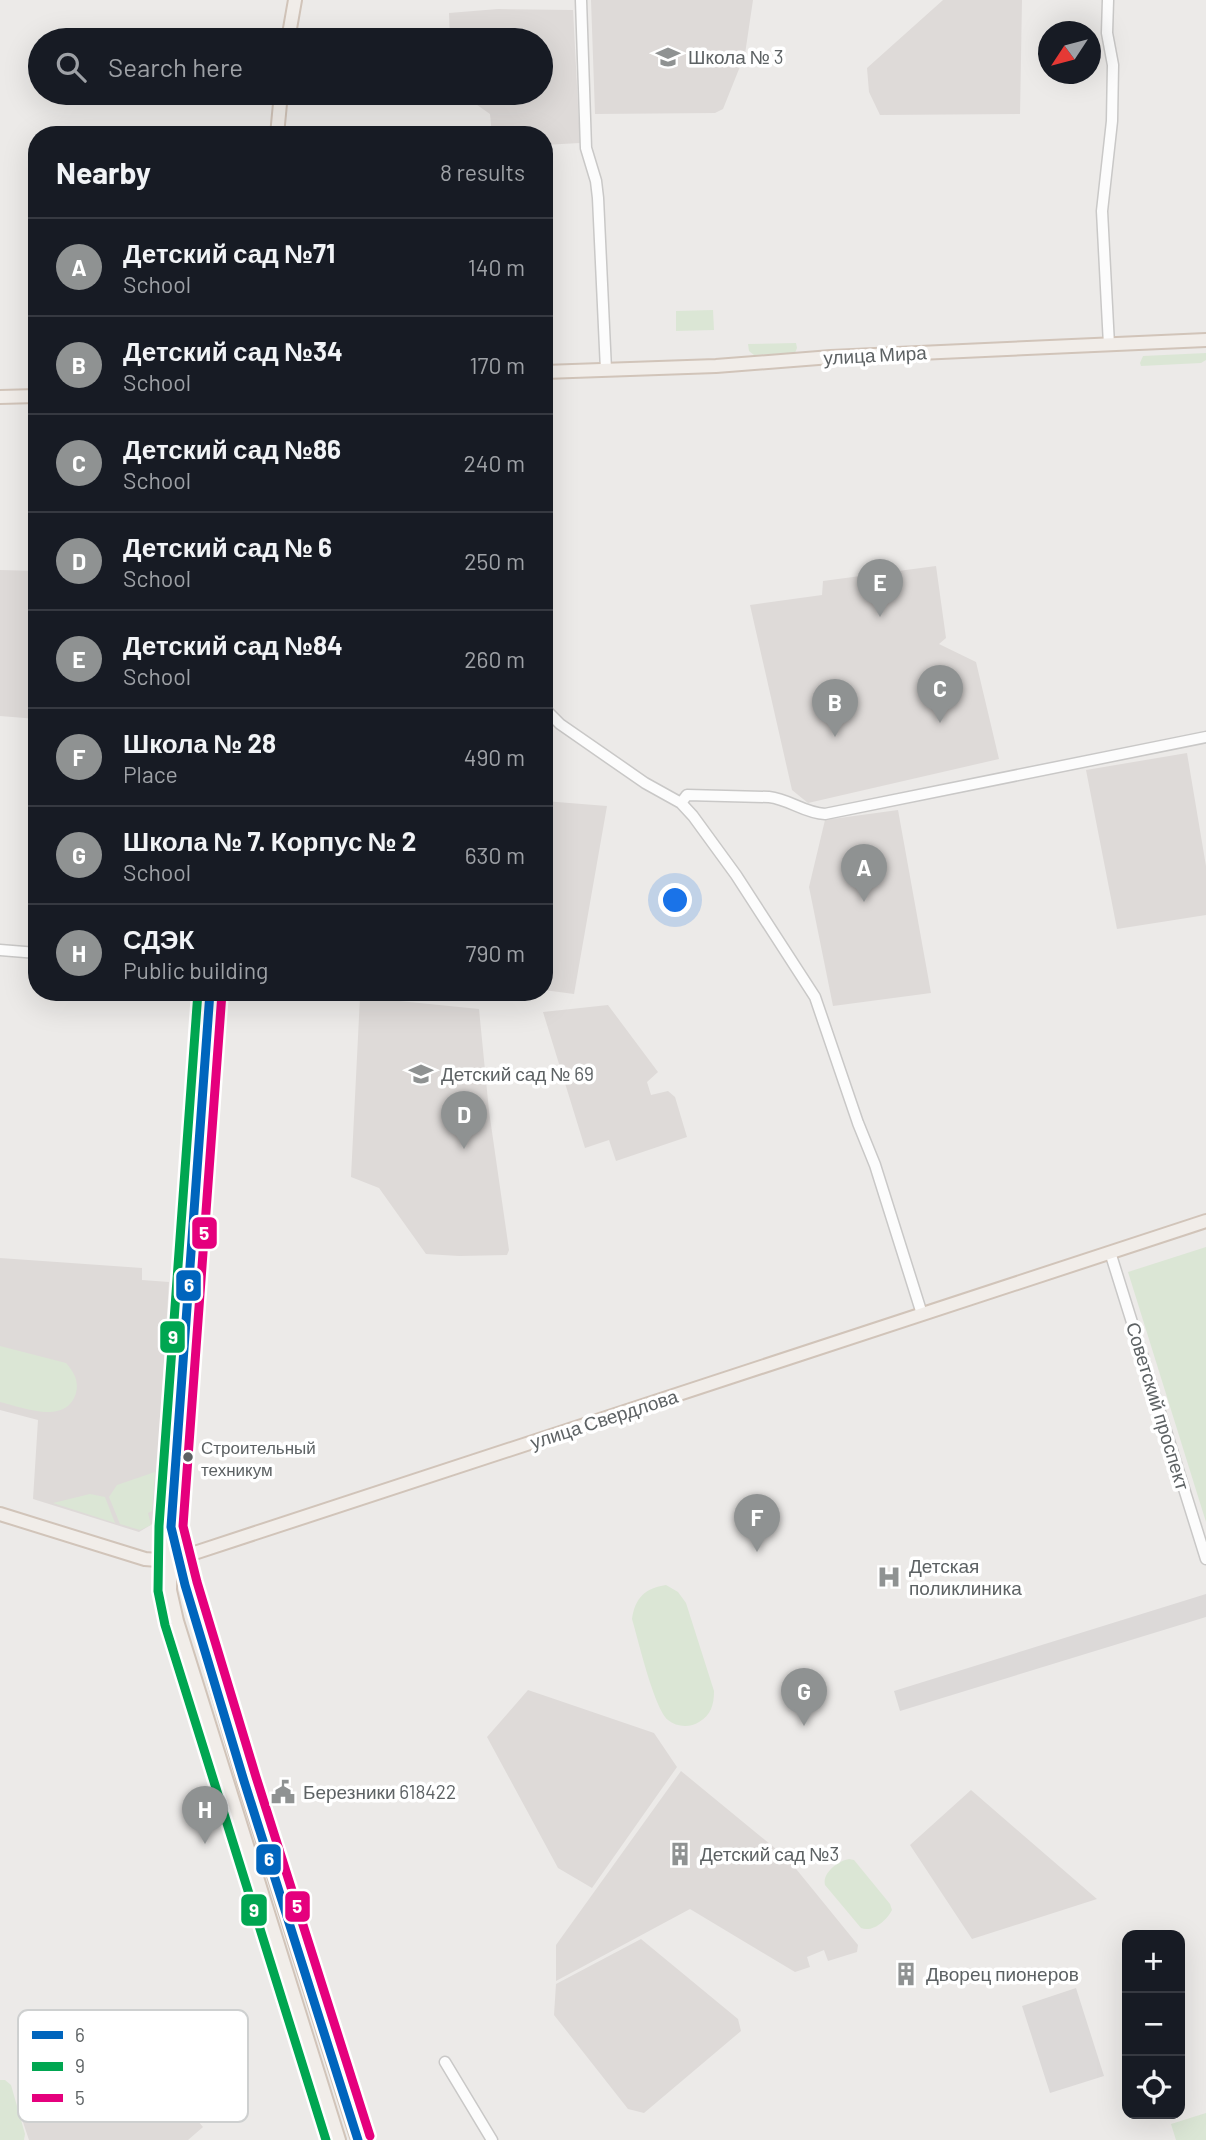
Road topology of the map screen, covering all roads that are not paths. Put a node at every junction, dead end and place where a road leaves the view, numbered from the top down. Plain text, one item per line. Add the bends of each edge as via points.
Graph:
1 (295, 0) edge
2 (581, 0) edge
3 (1108, 0) edge
4 (290, 28) edge
5 (280, 105) edge
6 (278, 126) edge
7 (1206, 340) edge
8 (1109, 345) junction
9 (606, 370) junction
10 (553, 372) edge
11 (28, 396) edge
12 (0, 397) edge
13 (553, 717) edge
14 (1206, 737) edge
15 (681, 803) junction
16 (0, 950) edge
17 (28, 952) edge
18 (209, 1001) edge
19 (1206, 1221) edge
20 (1110, 1252) junction
21 (922, 1314) junction
22 (0, 1514) edge
23 (1206, 1559) edge
24 (174, 1560) junction
25 (445, 2062) dead end
26 (339, 2140) edge
27 (358, 2140) edge
28 (492, 2140) edge

1 - 4 main road
2 - 9 street via 586,148 598,198
3 - 8 street via 1112,121 1102,211
5 - 6 main road
7 - 8 main road, улица Мира
8 - 9 main road, улица Мира
9 - 10 main road, улица Мира
11 - 12 main road
13 - 15 street
14 - 15 street via 824,814 810,813 782,798 687,795
15 - 21 street via 736,875 815,997
16 - 17 street
18 - 24 main road via 171,1527
19 - 20 main road, улица Свердлова
20 - 21 main road, улица Свердлова
20 - 23 street, Советский проспект
21 - 24 main road, улица Свердлова
22 - 24 main road, улица Свердлова via 145,1559
24 - 26 main road via 170,1590 177,1620
24 - 27 main road
25 - 28 street

